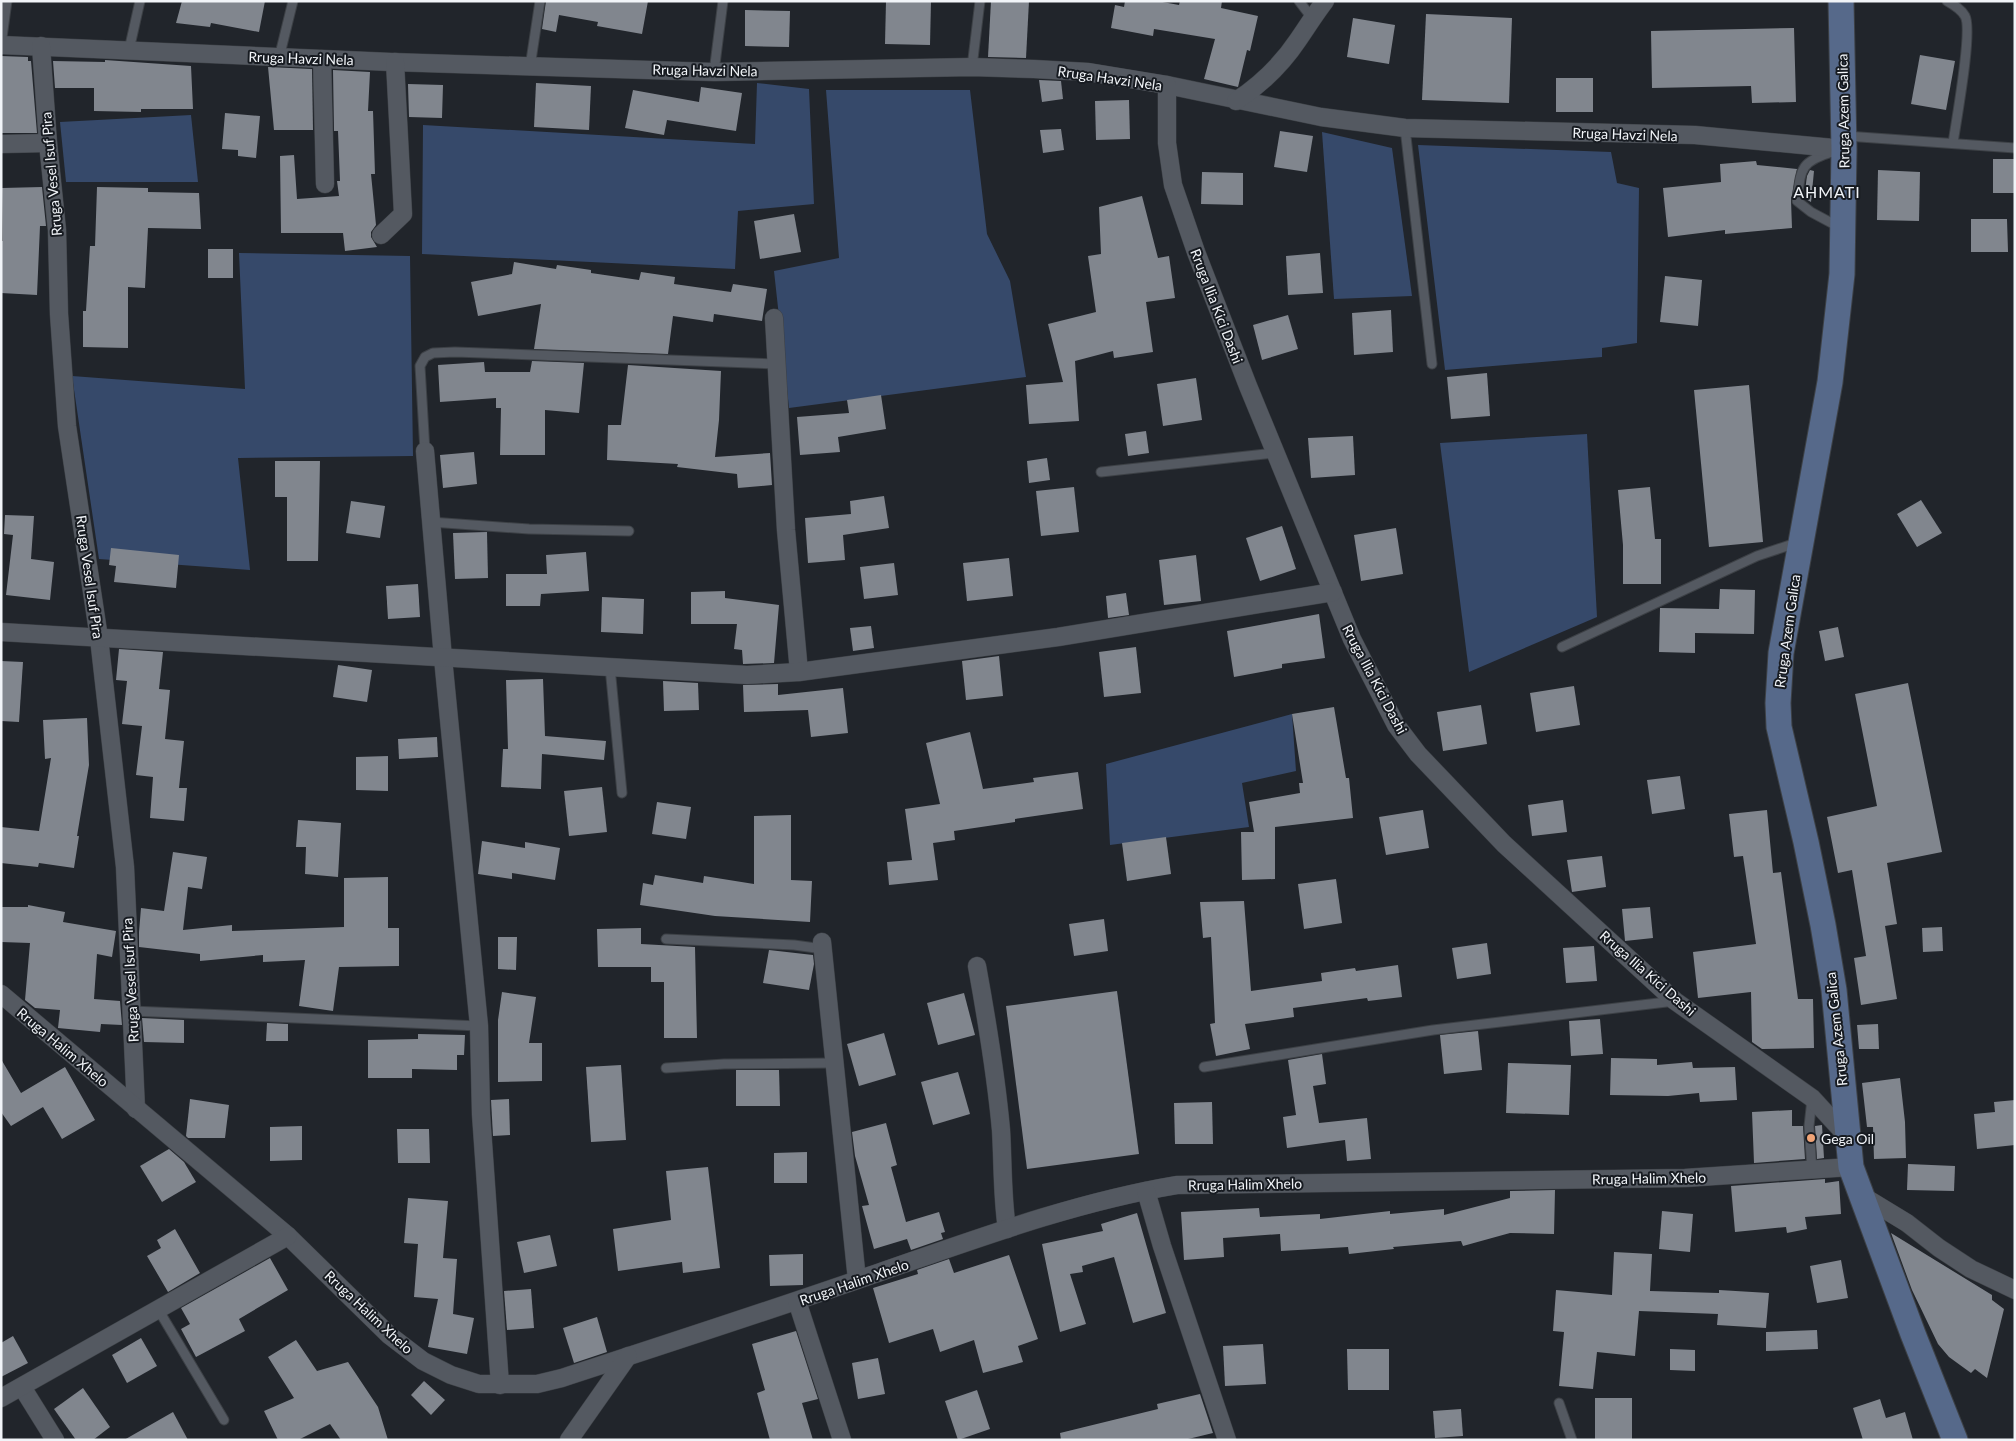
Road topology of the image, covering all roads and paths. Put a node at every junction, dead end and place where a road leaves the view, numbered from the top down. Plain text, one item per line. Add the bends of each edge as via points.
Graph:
1 (7, 1) edge
2 (140, 1) edge
3 (293, 1) edge
4 (540, 1) edge
5 (723, 1) edge
6 (980, 1) edge
7 (1299, 1) edge
8 (1325, 1) edge
9 (1841, 1) edge
10 (1947, 1) edge
11 (1312, 18) junction
12 (1, 44) edge
13 (41, 46) junction
14 (129, 50) junction
15 (279, 58) junction
16 (322, 59) junction
17 (395, 62) junction
18 (972, 66) junction
19 (530, 67) junction
20 (714, 72) junction
21 (1167, 85) junction
22 (1236, 101) junction
23 (1405, 128) junction
24 (48, 143) junction
25 (1843, 143) junction
26 (1, 144) edge
27 (1953, 144) junction
28 (2015, 148) edge
29 (324, 184) dead end
30 (1843, 229) junction
31 (381, 234) dead end
32 (774, 318) dead end
33 (777, 364) junction
34 (1432, 364) dead end
35 (425, 451) joint
36 (1275, 453) junction
37 (1101, 472) dead end
38 (431, 522) junction
39 (629, 531) dead end
40 (1800, 541) junction
41 (1333, 592) junction
42 (1, 632) edge
43 (99, 638) junction
44 (1562, 647) dead end
45 (443, 658) junction
46 (610, 667) junction
47 (798, 672) junction
48 (622, 793) dead end
49 (666, 939) dead end
50 (822, 945) joint
51 (978, 966) dead end
52 (1, 994) edge
53 (1675, 1001) junction
54 (132, 1011) junction
55 (479, 1026) junction
56 (834, 1063) junction
57 (1204, 1067) dead end
58 (666, 1068) dead end
59 (1812, 1098) junction
60 (136, 1109) junction
61 (1847, 1136) junction
62 (1851, 1167) junction
63 (1812, 1171) junction
64 (1146, 1191) junction
65 (1861, 1195) junction
66 (1007, 1229) junction
67 (288, 1236) junction
68 (857, 1280) junction
69 (2015, 1290) edge
70 (797, 1301) junction
71 (158, 1310) junction
72 (628, 1356) junction
73 (500, 1385) junction
74 (22, 1386) junction
75 (1, 1398) edge
76 (1559, 1403) dead end
77 (224, 1420) dead end
78 (55, 1440) edge
79 (569, 1440) edge
80 (842, 1440) edge
81 (1226, 1440) edge
82 (1572, 1440) edge
83 (1955, 1440) edge

1 - 12 lane
2 - 14 lane
3 - 15 lane
4 - 19 lane
5 - 20 lane
6 - 18 lane
7 - 11 lane
8 - 11 street
9 - 25 main road, Rruga Azem Galica
10 - 27 lane via 1966,18 1967,34
11 - 22 street via 1278,65
12 - 13 street, Rruga Havzi Nela
13 - 14 street, Rruga Havzi Nela
13 - 24 street, Rruga Vesel Isuf Pira
14 - 15 street, Rruga Havzi Nela
15 - 16 street, Rruga Havzi Nela
16 - 17 street, Rruga Havzi Nela
16 - 29 street
17 - 19 street, Rruga Havzi Nela
17 - 31 street via 403,214
18 - 20 street, Rruga Havzi Nela
18 - 21 street, Rruga Havzi Nela via 1088,72
19 - 20 street, Rruga Havzi Nela
21 - 22 street, Rruga Havzi Nela
21 - 36 street, Rruga Ilia Kici Dashi via 1167,142 1173,185
22 - 23 street, Rruga Havzi Nela via 1321,118
23 - 25 street, Rruga Havzi Nela
23 - 34 lane
24 - 26 street
24 - 43 street, Rruga Vesel Isuf Pira via 67,426
25 - 27 lane
25 - 30 main road, Rruga Azem Galica
25 - 30 lane via 1814,158 1802,170 1797,201
27 - 28 lane
30 - 40 main road, Rruga Azem Galica via 1833,362
32 - 33 street
33 - 35 lane via 433,353 425,356 420,366
33 - 47 street
35 - 38 street
36 - 37 lane
36 - 41 street, Rruga Ilia Kici Dashi
38 - 39 lane via 529,529
38 - 45 street
40 - 44 lane via 1757,556
40 - 61 main road, Rruga Azem Galica via 1781,654 1779,727 1806,842 1834,990
41 - 47 street via 1058,637
41 - 53 street, Rruga Ilia Kici Dashi via 1352,639 1396,725 1418,754 1504,844
42 - 43 street
43 - 45 street
43 - 54 street, Rruga Vesel Isuf Pira via 125,867
45 - 46 street
45 - 55 street
46 - 47 street via 747,675
46 - 48 lane
49 - 50 lane
50 - 56 street
51 - 66 street via 1001,1130
52 - 60 street, Rruga Halim Xhelo
53 - 57 lane via 1433,1030
53 - 59 street, Rruga Ilia Kici Dashi
54 - 55 lane
54 - 60 street, Rruga Vesel Isuf Pira
55 - 73 street via 481,1114
56 - 58 lane
56 - 68 street
59 - 61 street, Rruga Ilia Kici Dashi
59 - 63 lane via 1809,1126
60 - 67 street, Rruga Halim Xhelo
61 - 62 main road, Rruga Azem Galica
62 - 63 street, Rruga Halim Xhelo
62 - 65 main road, Rruga Azem Galica
63 - 64 street, Rruga Halim Xhelo via 1685,1178 1177,1185
64 - 66 street, Rruga Halim Xhelo
64 - 81 street
65 - 69 street via 1971,1269
65 - 83 main road, Rruga Azem Galica
66 - 68 street, Rruga Halim Xhelo
67 - 71 street
67 - 73 street, Rruga Halim Xhelo via 390,1335 423,1362 479,1384
68 - 70 street, Rruga Halim Xhelo
70 - 72 street, Rruga Halim Xhelo
70 - 80 street
71 - 74 street
71 - 77 lane
72 - 73 street, Rruga Halim Xhelo via 537,1384
72 - 79 street
74 - 75 street
74 - 78 street
76 - 82 lane

